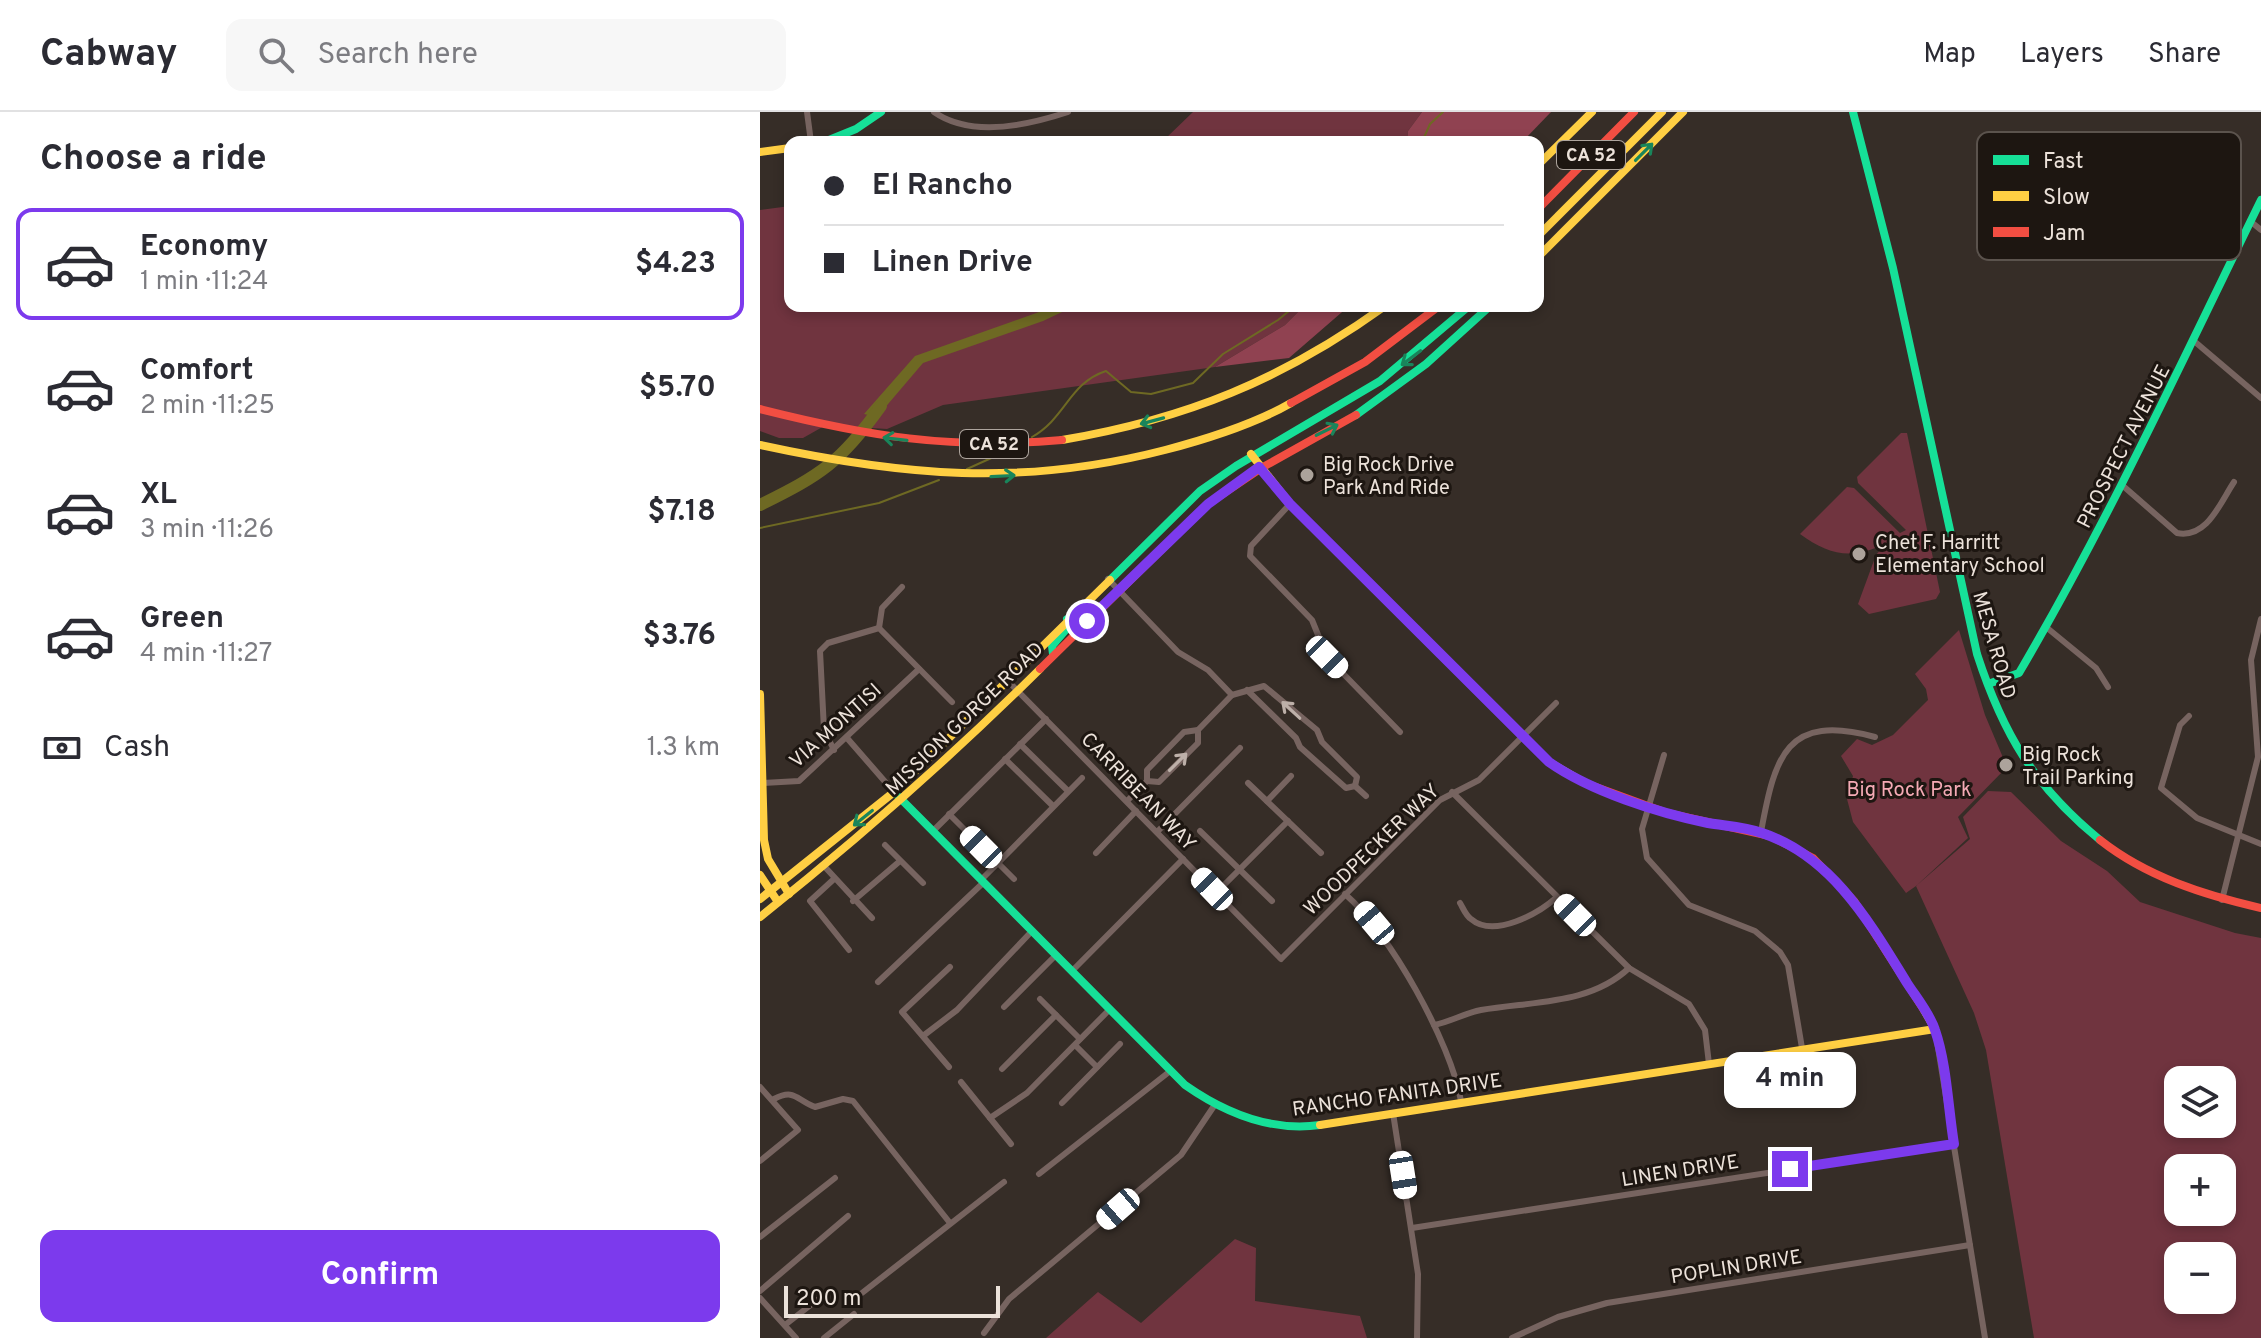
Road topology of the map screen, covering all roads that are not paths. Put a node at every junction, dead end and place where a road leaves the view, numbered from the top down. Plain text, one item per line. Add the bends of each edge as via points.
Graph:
1 (807, 112) edge
2 (881, 112) edge
3 (934, 112) edge
4 (1068, 112) edge
5 (1592, 112) edge
6 (1634, 112) edge
7 (1662, 112) edge
8 (1683, 112) edge
9 (1853, 112) edge
10 (810, 136) edge
11 (839, 136) edge
12 (784, 149) edge
13 (760, 152) edge
14 (1544, 159) edge
15 (2261, 200) edge
16 (1544, 203) edge
17 (2250, 221) junction
18 (1544, 230) edge
19 (2261, 230) edge
20 (2241, 240) edge
21 (1544, 251) edge
22 (2232, 260) edge
23 (1377, 312) edge
24 (1432, 312) edge
25 (1463, 312) edge
26 (1483, 312) edge
27 (2194, 341) junction
28 (2261, 398) edge
29 (760, 409) edge
30 (760, 445) edge
31 (1251, 454) junction
32 (1259, 467) junction
33 (2234, 482) dead end
34 (2122, 485) junction
35 (1290, 504) junction
36 (1108, 579) junction
37 (902, 587) dead end
38 (1118, 590) junction
39 (1067, 619) junction
40 (2261, 619) edge
41 (2046, 627) junction
42 (879, 628) junction
43 (1053, 654) junction
44 (919, 669) junction
45 (1007, 680) junction
46 (1988, 684) junction
47 (2108, 687) dead end
48 (1249, 689) junction
49 (1017, 690) junction
50 (760, 694) edge
51 (1232, 695) junction
52 (952, 702) dead end
53 (1556, 703) dead end
54 (2189, 716) dead end
55 (1046, 719) junction
56 (1198, 730) junction
57 (1400, 732) dead end
58 (1523, 737) junction
59 (1875, 737) dead end
60 (847, 738) junction
61 (1321, 739) junction
62 (1020, 744) junction
63 (1240, 748) dead end
64 (834, 750) junction
65 (1309, 753) junction
66 (1664, 755) dead end
67 (1005, 759) junction
68 (1291, 776) dead end
69 (1082, 778) dead end
70 (1147, 781) junction
71 (763, 783) junction
72 (1248, 783) dead end
73 (1355, 786) junction
74 (1068, 791) junction
75 (894, 792) junction
76 (1452, 792) junction
77 (1366, 796) dead end
78 (902, 800) junction
79 (1127, 801) junction
80 (1267, 801) junction
81 (1648, 804) junction
82 (1053, 806) junction
83 (1136, 811) junction
84 (949, 814) junction
85 (1288, 821) junction
86 (933, 831) junction
87 (1200, 831) dead end
88 (1157, 832) junction
89 (1761, 832) junction
90 (2238, 836) junction
91 (2261, 844) edge
92 (885, 845) dead end
93 (1096, 853) dead end
94 (1321, 853) dead end
95 (1183, 859) junction
96 (900, 861) junction
97 (998, 863) junction
98 (824, 866) junction
99 (1240, 869) junction
100 (760, 875) edge
101 (834, 879) junction
102 (1014, 879) dead end
103 (982, 881) junction
104 (781, 882) junction
105 (923, 883) dead end
106 (770, 891) junction
107 (1216, 893) junction
108 (789, 894) junction
109 (1345, 894) junction
110 (1557, 897) junction
111 (760, 899) edge
112 (2222, 900) junction
113 (853, 901) junction
114 (1272, 901) dead end
115 (778, 902) junction
116 (1460, 903) dead end
117 (2261, 908) edge
118 (760, 917) edge
119 (872, 918) dead end
120 (1032, 931) junction
121 (849, 950) dead end
122 (1056, 955) junction
123 (1281, 959) joint
124 (950, 967) dead end
125 (1629, 968) junction
126 (1072, 971) junction
127 (878, 982) dead end
128 (1040, 999) dead end
129 (1004, 1007) dead end
130 (1110, 1009) junction
131 (1056, 1015) junction
132 (1434, 1025) junction
133 (1935, 1029) junction
134 (923, 1036) junction
135 (1078, 1042) junction
136 (1120, 1044) dead end
137 (1802, 1048) junction
138 (1709, 1064) junction
139 (949, 1067) dead end
140 (1097, 1067) junction
141 (1002, 1069) dead end
142 (1169, 1072) junction
143 (961, 1082) dead end
144 (760, 1087) edge
145 (774, 1099) junction
146 (1461, 1101) junction
147 (1062, 1103) dead end
148 (1214, 1106) junction
149 (1393, 1113) junction
150 (990, 1118) junction
151 (1011, 1144) dead end
152 (1954, 1144) junction
153 (760, 1161) edge
154 (1039, 1174) dead end
155 (835, 1178) dead end
156 (1004, 1182) dead end
157 (848, 1216) dead end
158 (950, 1223) junction
159 (1412, 1228) junction
160 (760, 1237) edge
161 (1970, 1245) junction
162 (760, 1291) edge
163 (862, 1293) dead end
164 (760, 1298) edge
165 (817, 1300) dead end
166 (854, 1314) dead end
167 (785, 1325) junction
168 (984, 1333) dead end
169 (796, 1338) edge
170 (824, 1338) edge
171 (1417, 1338) edge
172 (1512, 1338) edge
173 (1985, 1338) edge

1 - 10 street
2 - 11 main road
3 - 4 street via 952,122 980,126
5 - 14 main road, CA 52
6 - 16 main road, CA 52
7 - 18 main road
21 -> 8 main road
9 - 46 main road, MESA ROAD
12 - 13 main road
15 - 17 main road, PROSPECT AVENUE
17 - 19 street
17 - 20 main road, PROSPECT AVENUE
22 - 27 main road, PROSPECT AVENUE
23 -> 29 main road, CA 52 via 1319,353 1227,398 1118,430 945,444 878,436
30 -> 24 main road, CA 52 via 862,469 975,477 1134,460 1216,437 1300,400 1387,348
25 -> 31 main road, MISSION GORGE ROAD via 1414,357 1357,396
32 -> 26 main road, MISSION GORGE ROAD via 1383,397
27 - 28 street
27 - 34 main road, PROSPECT AVENUE
31 - 32 main road
31 - 36 main road, MISSION GORGE ROAD via 1200,491
32 - 35 main road
32 - 38 main road, MISSION GORGE ROAD via 1208,504
33 - 34 street via 2205,526 2186,534 2177,533
34 - 41 main road, PROSPECT AVENUE
35 - 57 street via 1251,546 1250,556 1312,620 1327,657
35 - 58 main road
36 - 38 street
36 - 39 main road, MISSION GORGE ROAD
37 - 42 street via 882,608
38 - 43 main road, MISSION GORGE ROAD
38 - 51 street via 1178,652 1208,670
39 - 43 main road via 1070,625 1052,646
39 - 45 main road, MISSION GORGE ROAD
40 - 90 street via 2251,660 2258,757
41 - 46 main road, PROSPECT AVENUE via 2019,673
41 - 47 street via 2096,668
42 - 44 street
42 - 64 street via 828,643 820,651 824,730
43 - 49 main road, MISSION GORGE ROAD
44 - 52 street
44 - 60 street, VIA MONTISI
45 - 49 street, CARRIBEAN WAY
45 - 75 main road, MISSION GORGE ROAD
46 - 112 main road, MESA ROAD via 2016,749 2073,817 2149,873
48 - 51 street
61 -> 48 street via 1264,686
48 - 65 street
49 - 55 street, CARRIBEAN WAY
49 - 78 main road, MISSION GORGE ROAD
50 - 71 main road
51 - 56 street
53 - 58 street, WOODPECKER WAY
54 - 90 street via 2180,725 2161,788 2197,818
55 - 62 street
55 - 79 street, CARRIBEAN WAY
56 - 70 street via 1184,732 1147,770
70 -> 56 street via 1159,782 1198,743
58 - 76 street, WOODPECKER WAY via 1479,780
58 - 81 main road via 1574,777
59 - 89 street via 1829,729 1792,745 1774,772
60 - 64 street, VIA MONTISI
60 - 75 street
61 - 65 street
61 - 73 street via 1357,777
62 - 67 street
62 - 74 street
63 - 88 street
64 - 71 street, VIA MONTISI via 799,781
65 - 73 street via 1346,788
66 - 81 street
67 - 82 street
67 - 84 street
68 - 80 street
69 - 74 street
70 - 79 street
71 - 104 main road via 764,840
72 - 80 street
73 - 77 street
74 - 82 street
75 - 78 main road, RANCHO FANITA DRIVE
75 -> 104 main road, MISSION GORGE ROAD
76 - 109 street, WOODPECKER WAY
76 - 110 street
78 - 86 main road, RANCHO FANITA DRIVE
78 - 98 main road, MISSION GORGE ROAD
79 - 83 street, CARRIBEAN WAY
80 - 85 street
81 - 89 main road
81 - 137 street via 1642,836 1650,864 1689,905 1755,931 1784,959
82 - 97 street
83 - 88 street, CARRIBEAN WAY
83 - 93 street
84 - 86 street
84 - 97 street
85 - 94 street
85 - 99 street
86 - 103 main road, RANCHO FANITA DRIVE
87 - 99 street
88 - 95 street, CARRIBEAN WAY
89 - 133 main road via 1802,852 1838,882
90 - 91 street
90 - 112 street
92 - 96 street
95 - 107 street, CARRIBEAN WAY
95 - 126 street
96 - 105 street
96 - 113 street
97 - 102 street
97 - 103 street
98 - 101 street
98 - 108 main road, MISSION GORGE ROAD
99 - 107 street
99 - 114 street
100 - 106 main road
101 - 113 street
101 - 121 street via 810,901
103 - 120 main road, RANCHO FANITA DRIVE
103 - 127 street
104 - 106 main road, MISSION GORGE ROAD
104 - 108 main road
106 - 111 main road, MISSION GORGE ROAD
106 - 115 main road
107 - 123 street, CARRIBEAN WAY
108 - 115 main road, MISSION GORGE ROAD
109 - 123 street, WOODPECKER WAY
109 - 132 street via 1374,923
110 - 116 street via 1540,913 1511,924 1481,924
110 - 125 street
112 - 117 main road, MESA ROAD
113 - 119 street
115 - 118 main road, MISSION GORGE ROAD
120 - 122 main road, RANCHO FANITA DRIVE
120 - 134 street via 957,1010
122 - 126 main road, RANCHO FANITA DRIVE
122 - 129 street
124 - 134 street via 902,1012
125 - 132 street via 1614,982 1585,995 1476,1011
125 - 138 street via 1697,1012
126 - 130 main road, RANCHO FANITA DRIVE
128 - 131 street
130 - 135 street
130 - 142 main road, RANCHO FANITA DRIVE
131 - 135 street
131 - 141 street
132 - 146 street via 1456,1072
133 - 137 main road, RANCHO FANITA DRIVE
133 - 152 street
134 - 139 street
135 - 140 street
135 - 150 street via 1027,1093
136 - 140 street
137 - 138 main road, RANCHO FANITA DRIVE
138 - 146 main road, RANCHO FANITA DRIVE
140 - 147 street
142 - 148 main road, RANCHO FANITA DRIVE
142 - 154 street
143 - 150 street
144 - 145 street
145 - 153 street via 798,1130
145 - 158 street via 796,1094 815,1107 853,1101
146 - 149 main road, RANCHO FANITA DRIVE
148 - 149 main road, RANCHO FANITA DRIVE via 1252,1122 1287,1127
148 - 168 street via 1181,1155 1009,1299
149 - 159 street
150 - 151 street
152 - 159 street, LINEN DRIVE
152 - 161 street
155 - 160 street
156 - 158 street
157 - 162 street
158 - 163 street
159 - 171 street
161 - 172 street, POPLIN DRIVE via 1607,1303
161 - 173 street
164 - 167 street
165 - 167 street
166 - 170 street
167 - 169 street

